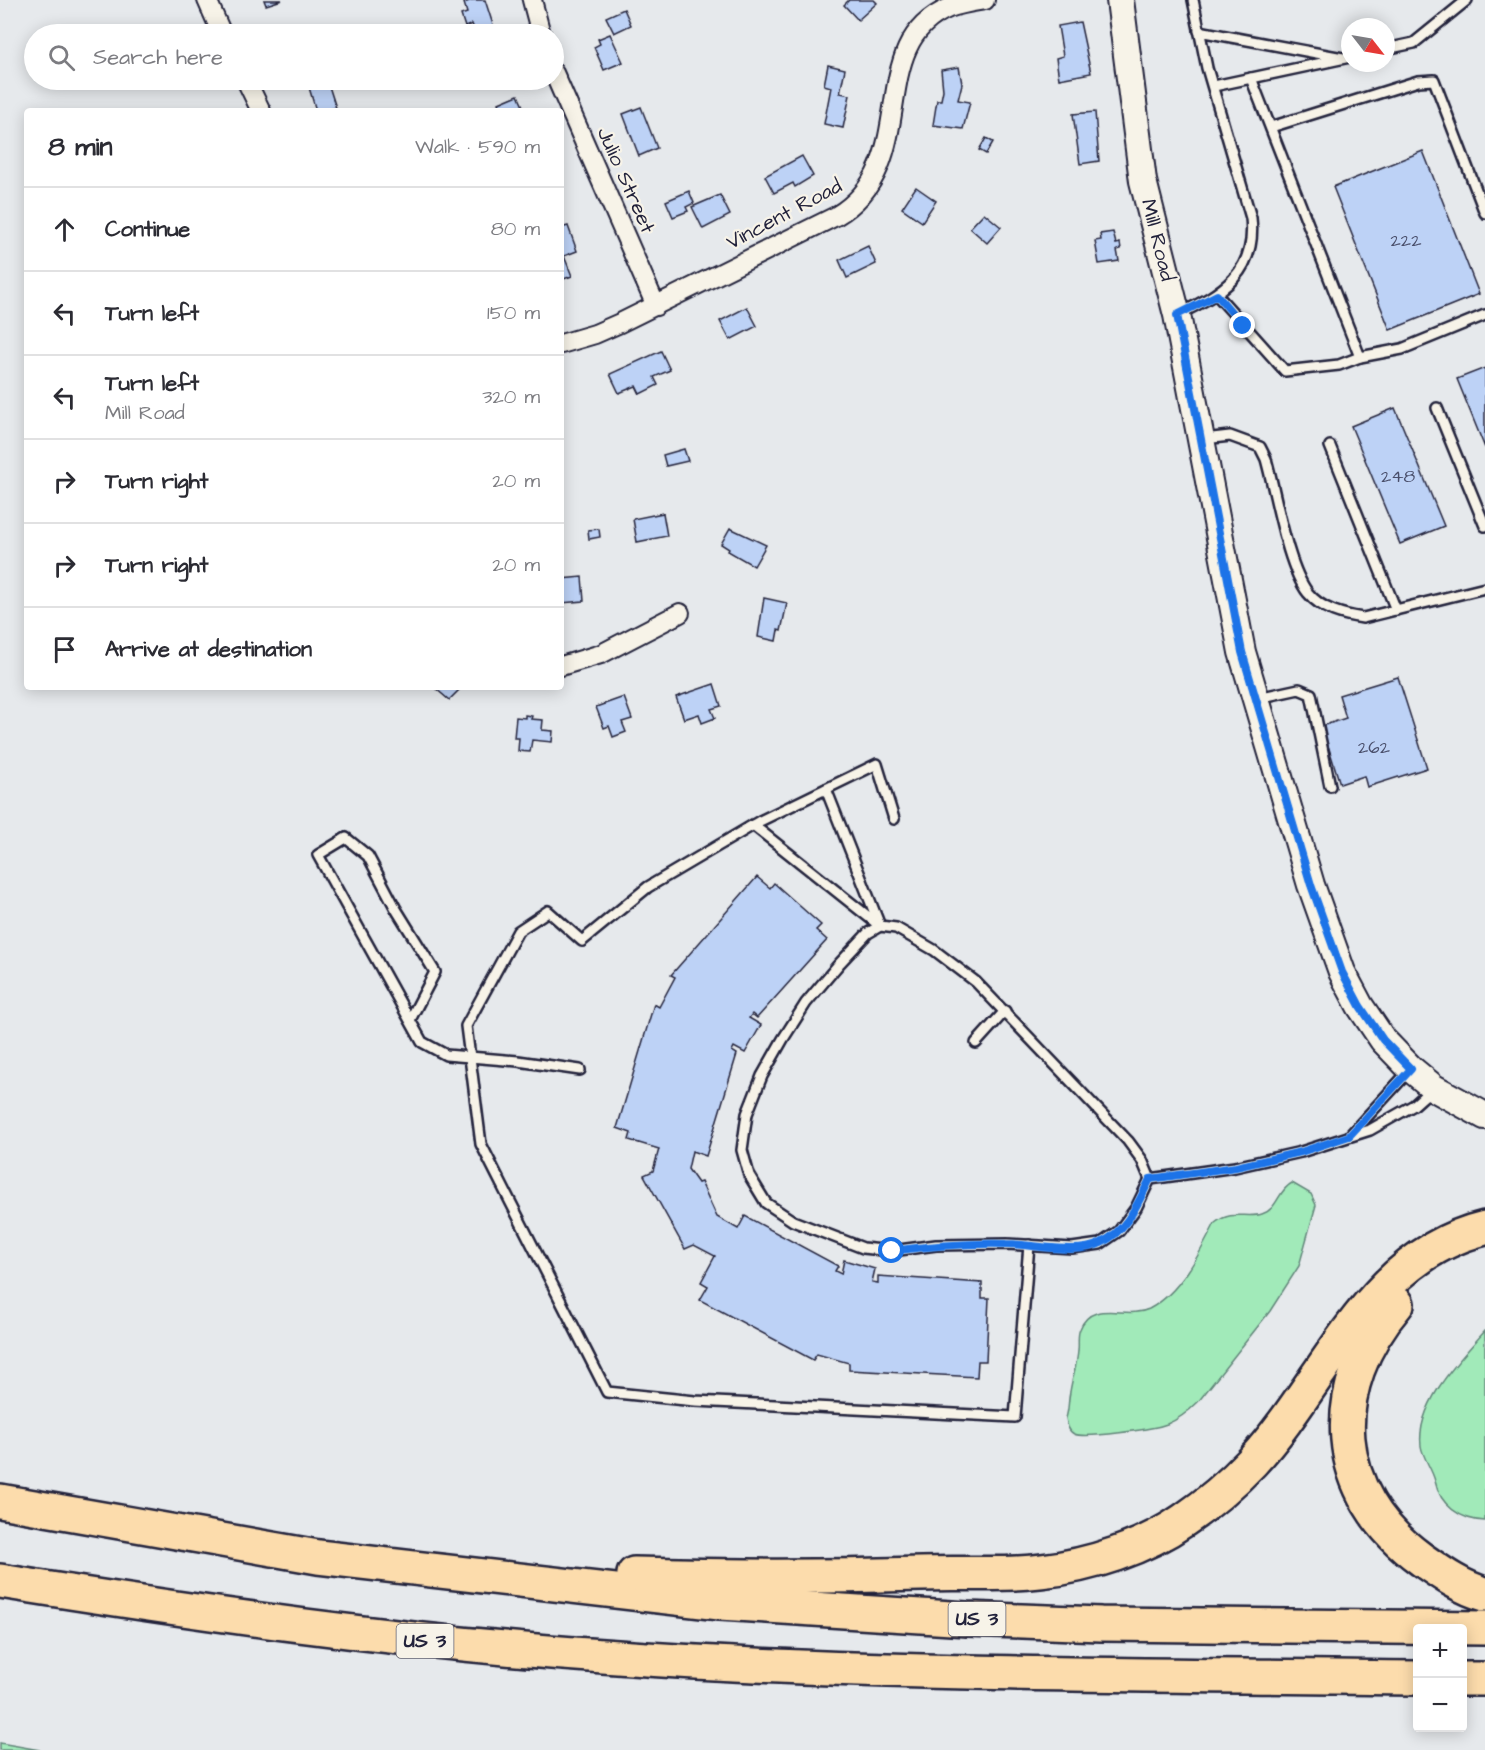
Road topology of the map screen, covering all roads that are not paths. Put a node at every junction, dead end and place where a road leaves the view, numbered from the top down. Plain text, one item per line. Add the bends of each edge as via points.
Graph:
1 (207, 0) edge
2 (532, 0) edge
3 (985, 0) edge
4 (1120, 0) edge
5 (1193, 0) edge
6 (1467, 0) edge
7 (218, 24) edge
8 (538, 24) edge
9 (1199, 32) junction
10 (1395, 47) edge
11 (1341, 56) edge
12 (1341, 58) edge
13 (1251, 78) junction
14 (1214, 86) junction
15 (251, 90) edge
16 (561, 90) edge
17 (260, 108) edge
18 (1270, 127) junction
19 (1485, 213) edge
20 (1217, 295) junction
21 (656, 306) junction
22 (1177, 315) junction
23 (1485, 315) edge
24 (564, 343) edge
25 (1360, 357) junction
26 (1437, 408) dead end
27 (1202, 439) junction
28 (1330, 446) dead end
29 (1485, 526) edge
30 (1485, 588) edge
31 (1396, 610) junction
32 (680, 613) dead end
33 (564, 665) edge
34 (1255, 699) junction
35 (1330, 786) dead end
36 (826, 789) junction
37 (894, 819) dead end
38 (753, 825) junction
39 (880, 926) junction
40 (1005, 1011) junction
41 (411, 1020) junction
42 (976, 1043) dead end
43 (470, 1059) junction
44 (1411, 1069) junction
45 (580, 1070) dead end
46 (1434, 1088) junction
47 (1485, 1116) edge
48 (1349, 1136) junction
49 (1150, 1179) junction
50 (1485, 1228) edge
51 (1029, 1245) junction
52 (1485, 1251) edge
53 (0, 1501) edge
54 (472, 1577) junction
55 (0, 1581) edge
56 (1485, 1594) edge
57 (1485, 1628) edge
58 (1413, 1678) edge
59 (1467, 1679) edge
60 (1485, 1679) edge

1 - 7 street
2 - 8 street
3 - 21 street, Vincent Road via 950,8 913,38 899,71 883,163 856,203
4 - 22 main road, Mill Road via 1143,181
5 - 9 lane
6 - 10 lane via 1414,43
9 - 11 lane
9 - 14 lane
12 - 13 lane
13 - 14 lane
13 - 18 lane
14 - 20 lane via 1251,218 1252,234 1238,274
15 - 17 street
16 - 21 street, Julio Street
18 - 19 lane via 1418,81 1434,80
18 - 25 lane
20 - 22 lane
20 - 25 lane via 1285,371 1339,365
21 - 24 street, Vincent Road via 596,334
22 - 27 main road, Mill Road
23 - 25 lane via 1402,349
26 - 29 lane
27 - 31 lane via 1230,435 1260,447 1297,574 1309,594 1326,608 1345,615 1363,618
27 - 34 main road, Mill Road via 1216,527
28 - 31 lane
30 - 31 lane
32 - 33 street via 601,654
34 - 35 lane via 1299,689 1311,694
34 - 44 main road, Mill Road via 1311,885 1342,972 1371,1023
36 - 37 lane via 877,764
36 - 38 lane
36 - 39 lane
38 - 39 lane
38 - 43 lane via 648,886 582,941 548,911 518,931 466,1026
39 - 40 lane via 896,928 934,950 976,982
39 - 51 lane via 868,933 806,1003 762,1076 747,1114 742,1150 749,1175 766,1203 793,1221 863,1248 892,1251 936,1245
40 - 42 lane
40 - 49 lane via 1128,1141
41 - 41 lane via 318,855 346,838 368,856 435,972
41 - 43 lane via 422,1042 446,1055
43 - 45 lane
43 - 51 lane via 481,1144 607,1392 694,1401 1015,1417
44 - 46 main road, Mill Road
44 - 48 lane
46 - 47 main road, Mill Road
46 - 48 lane via 1383,1125
48 - 49 lane via 1236,1167
49 - 51 lane via 1119,1231 1100,1244 1072,1248
50 - 54 highway via 1437,1246 1388,1282 1258,1454 1210,1501 1155,1536 1103,1557 1020,1573 818,1578 584,1573
52 - 56 highway via 1432,1274 1404,1297 1382,1323 1355,1376 1346,1431 1355,1477 1377,1518 1399,1543 1443,1575
53 - 54 highway, US 3 via 318,1557
54 - 57 highway, US 3 via 720,1603 967,1619
55 - 58 highway, US 3 via 332,1631 604,1657 854,1670
59 - 60 highway

